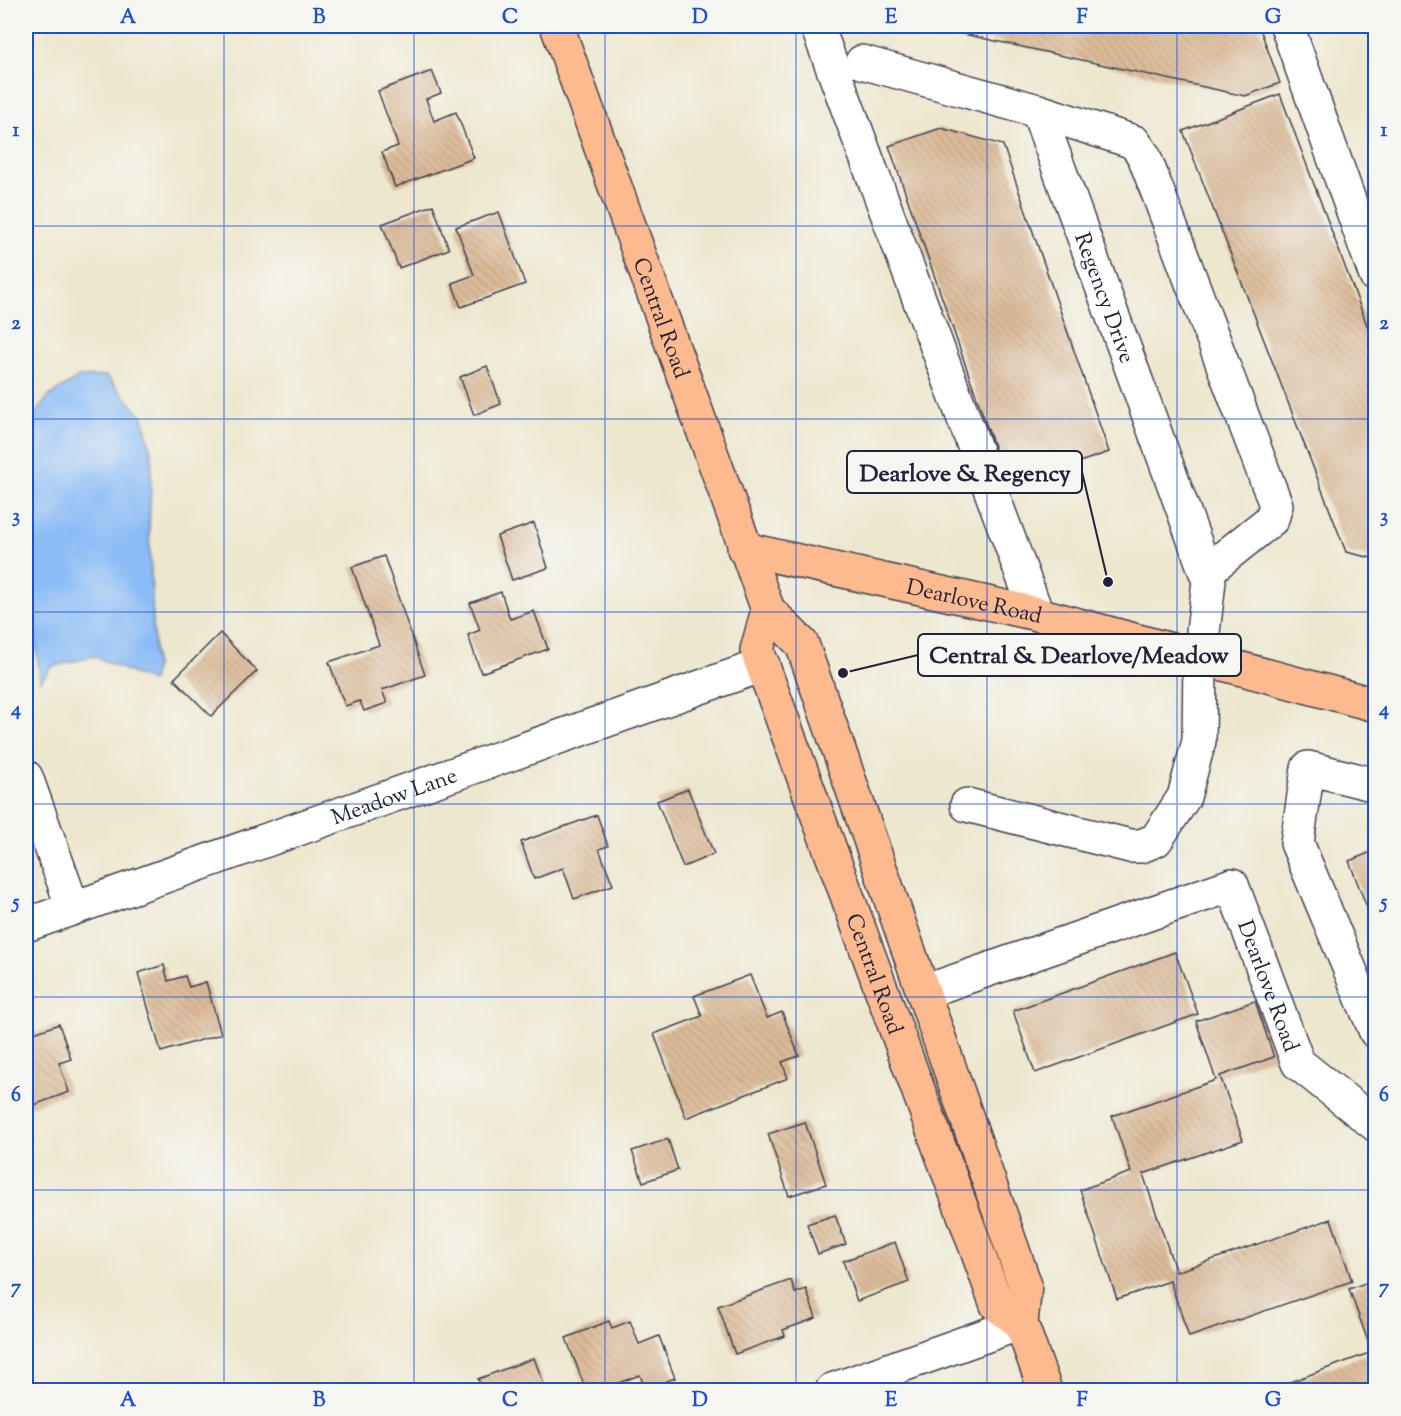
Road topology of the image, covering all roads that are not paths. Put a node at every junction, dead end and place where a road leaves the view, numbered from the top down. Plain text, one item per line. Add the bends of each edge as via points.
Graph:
1 (557, 26) edge
2 (817, 26) edge
3 (1287, 26) edge
4 (862, 62) dead end
5 (1038, 111) junction
6 (1376, 276) edge
7 (744, 549) junction
8 (1206, 572) junction
9 (768, 610) junction
10 (1037, 614) junction
11 (1200, 658) junction
12 (763, 665) junction
13 (1376, 705) edge
14 (26, 777) edge
15 (1376, 785) edge
16 (967, 805) dead end
17 (73, 908) junction
18 (26, 925) edge
19 (923, 990) junction
20 (1376, 1032) edge
21 (1376, 1125) edge
22 (1021, 1323) junction
23 (832, 1390) edge
24 (1045, 1390) edge

1 - 7 main road, Central Road
2 - 10 street
3 - 6 street
4 - 5 street
5 - 8 street, Regency Drive
5 - 8 street via 1134,142 1144,156 1276,505 1272,519
7 - 9 main road, Central Road
7 - 10 main road, Dearlove Road
8 - 11 street, Regency Drive via 1209,581
9 - 12 main road, Central Road via 757,650
9 - 19 main road, Central Road via 802,644
10 - 11 main road, Dearlove Road
11 - 13 main road, Dearlove Road
11 - 16 street, Regency Drive via 1199,741 1184,797 1156,840 1130,846
12 - 17 street, Meadow Lane
12 - 22 main road, Central Road via 997,1305
14 - 17 street
15 - 20 street via 1308,768 1297,843
17 - 18 street, Meadow Lane
19 - 21 street, Dearlove Road via 1232,885 1298,1063
19 - 22 main road, Central Road via 1025,1285
22 - 23 street
22 - 24 main road, Central Road

